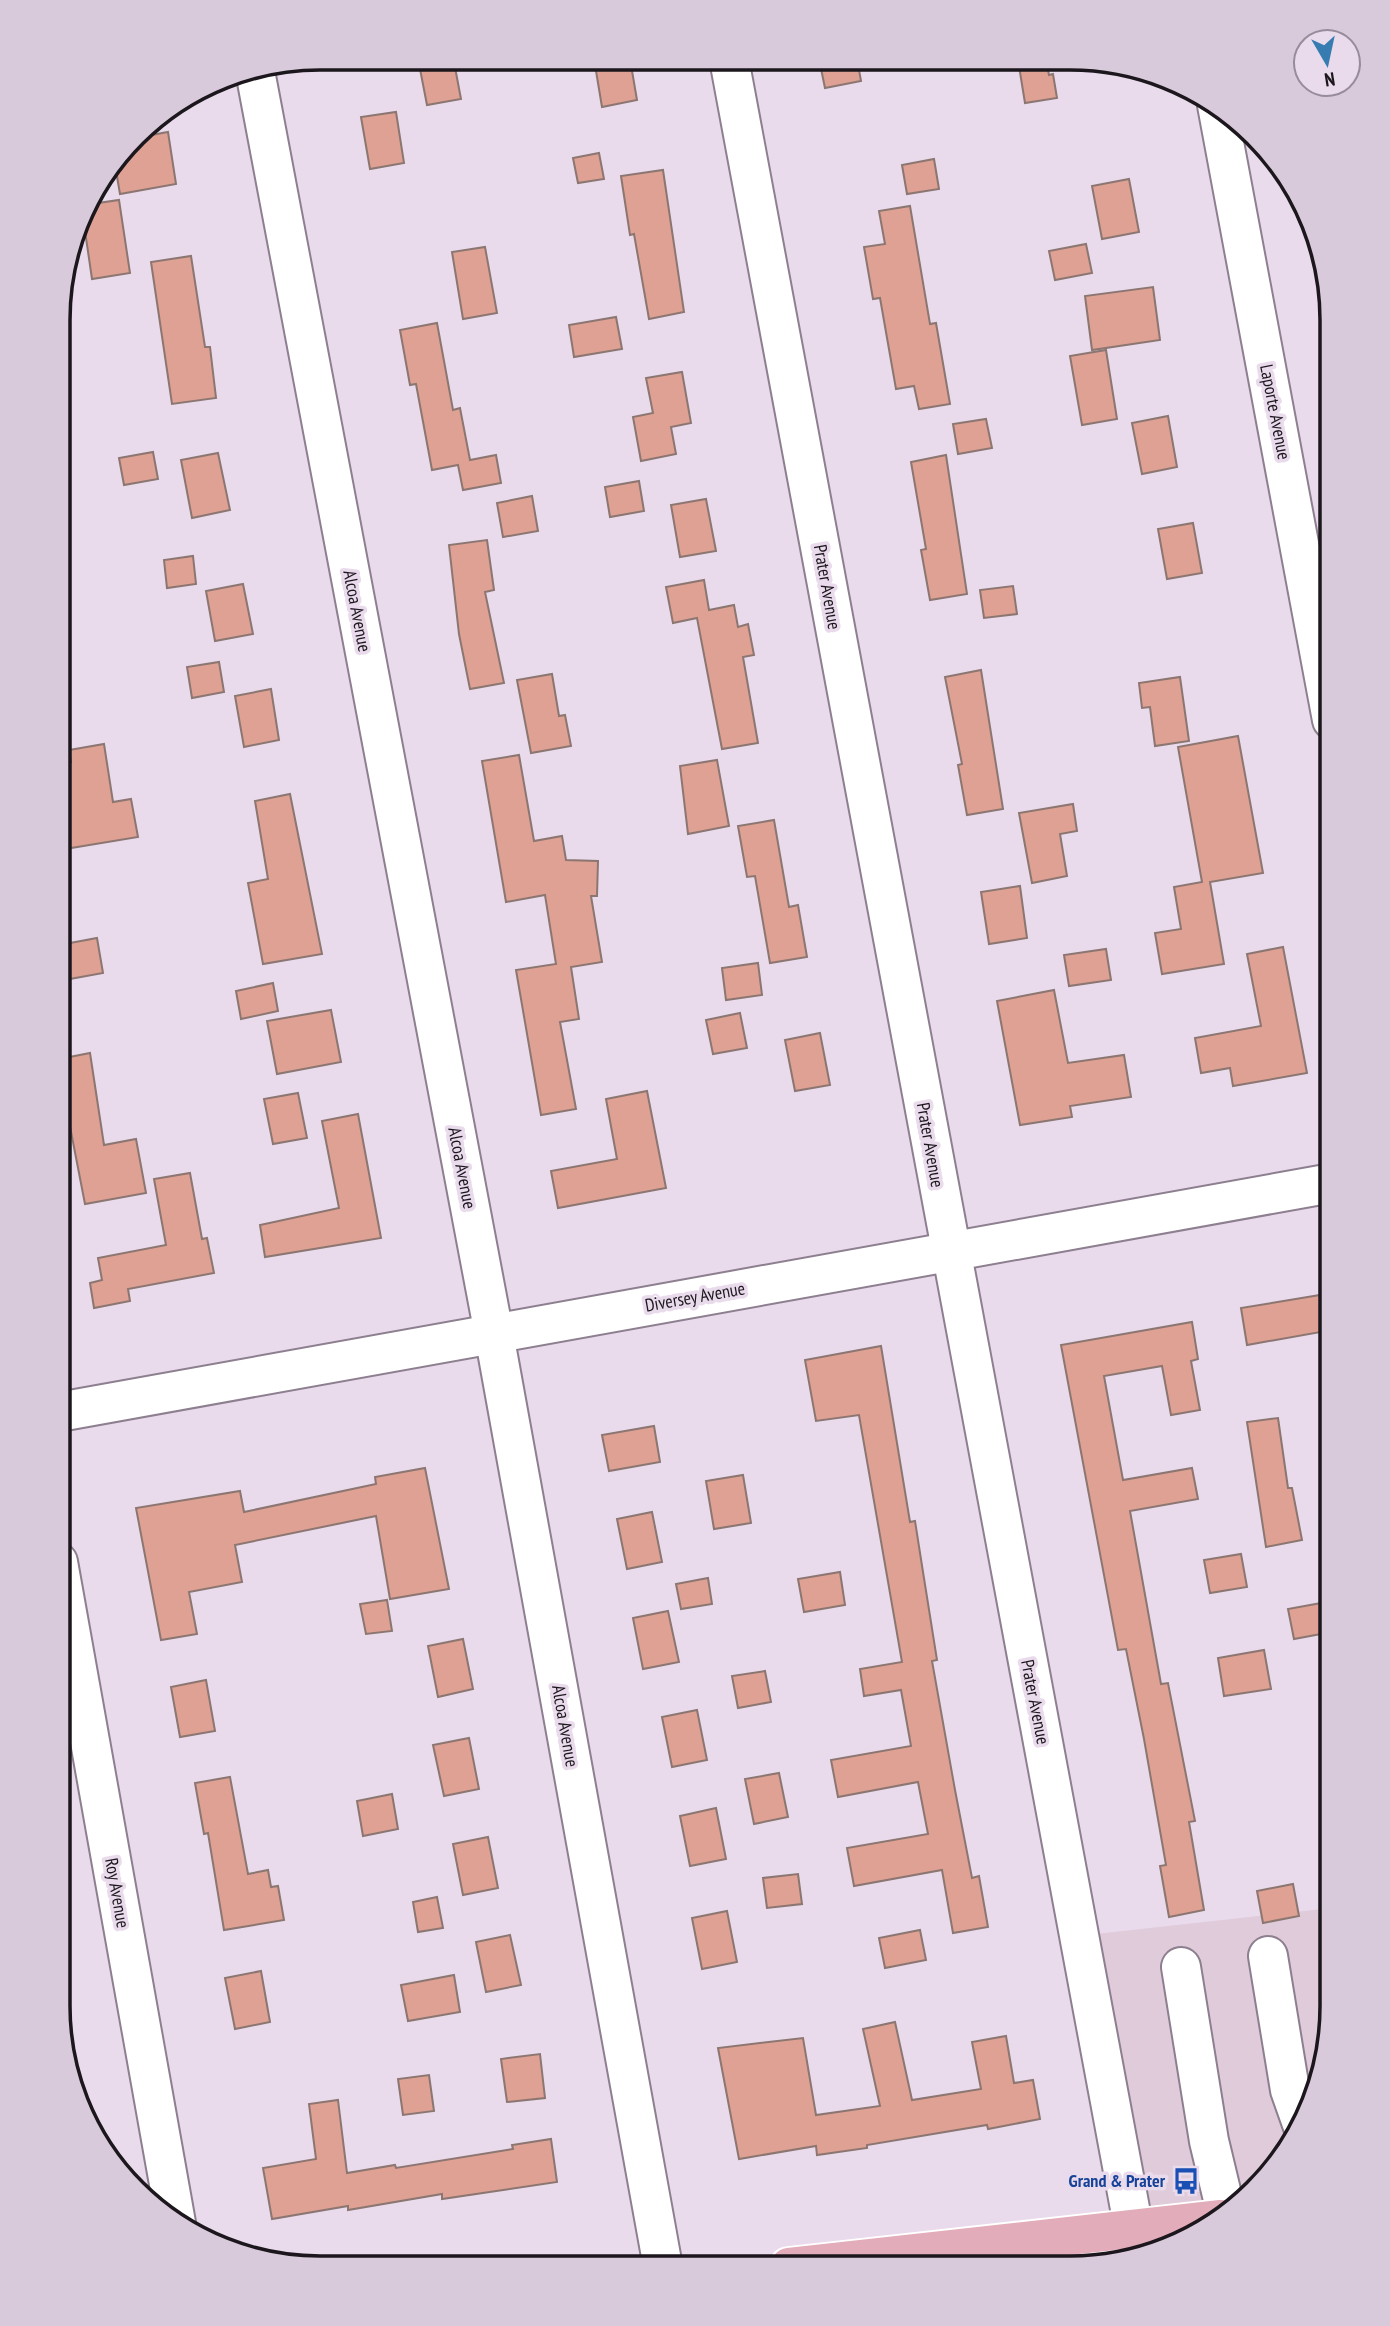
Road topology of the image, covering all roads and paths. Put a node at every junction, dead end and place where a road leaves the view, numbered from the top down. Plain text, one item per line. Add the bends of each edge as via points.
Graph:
1 (731, 70) edge
2 (256, 79) edge
3 (1220, 120) edge
4 (1320, 656) edge
5 (1320, 1185) edge
6 (950, 1251) junction
7 (494, 1334) junction
8 (70, 1410) edge
9 (70, 1629) edge
10 (1268, 1956) dead end
11 (1181, 1967) dead end
12 (1297, 2110) edge
13 (1224, 2203) edge
14 (173, 2208) edge
15 (1187, 2227) edge
16 (1153, 2235) edge
17 (661, 2256) edge
18 (914, 2256) edge

1 - 6 street, Prater Avenue
2 - 7 street, Alcoa Avenue
3 - 4 street, Laporte Avenue
5 - 6 street, Diversey Avenue
6 - 7 street, Diversey Avenue
6 - 16 street, Prater Avenue
7 - 8 street, Diversey Avenue
7 - 17 street, Alcoa Avenue
9 - 14 street, Roy Avenue
10 - 12 street
11 - 13 street via 1209,2141
15 - 16 main road
16 - 18 main road

